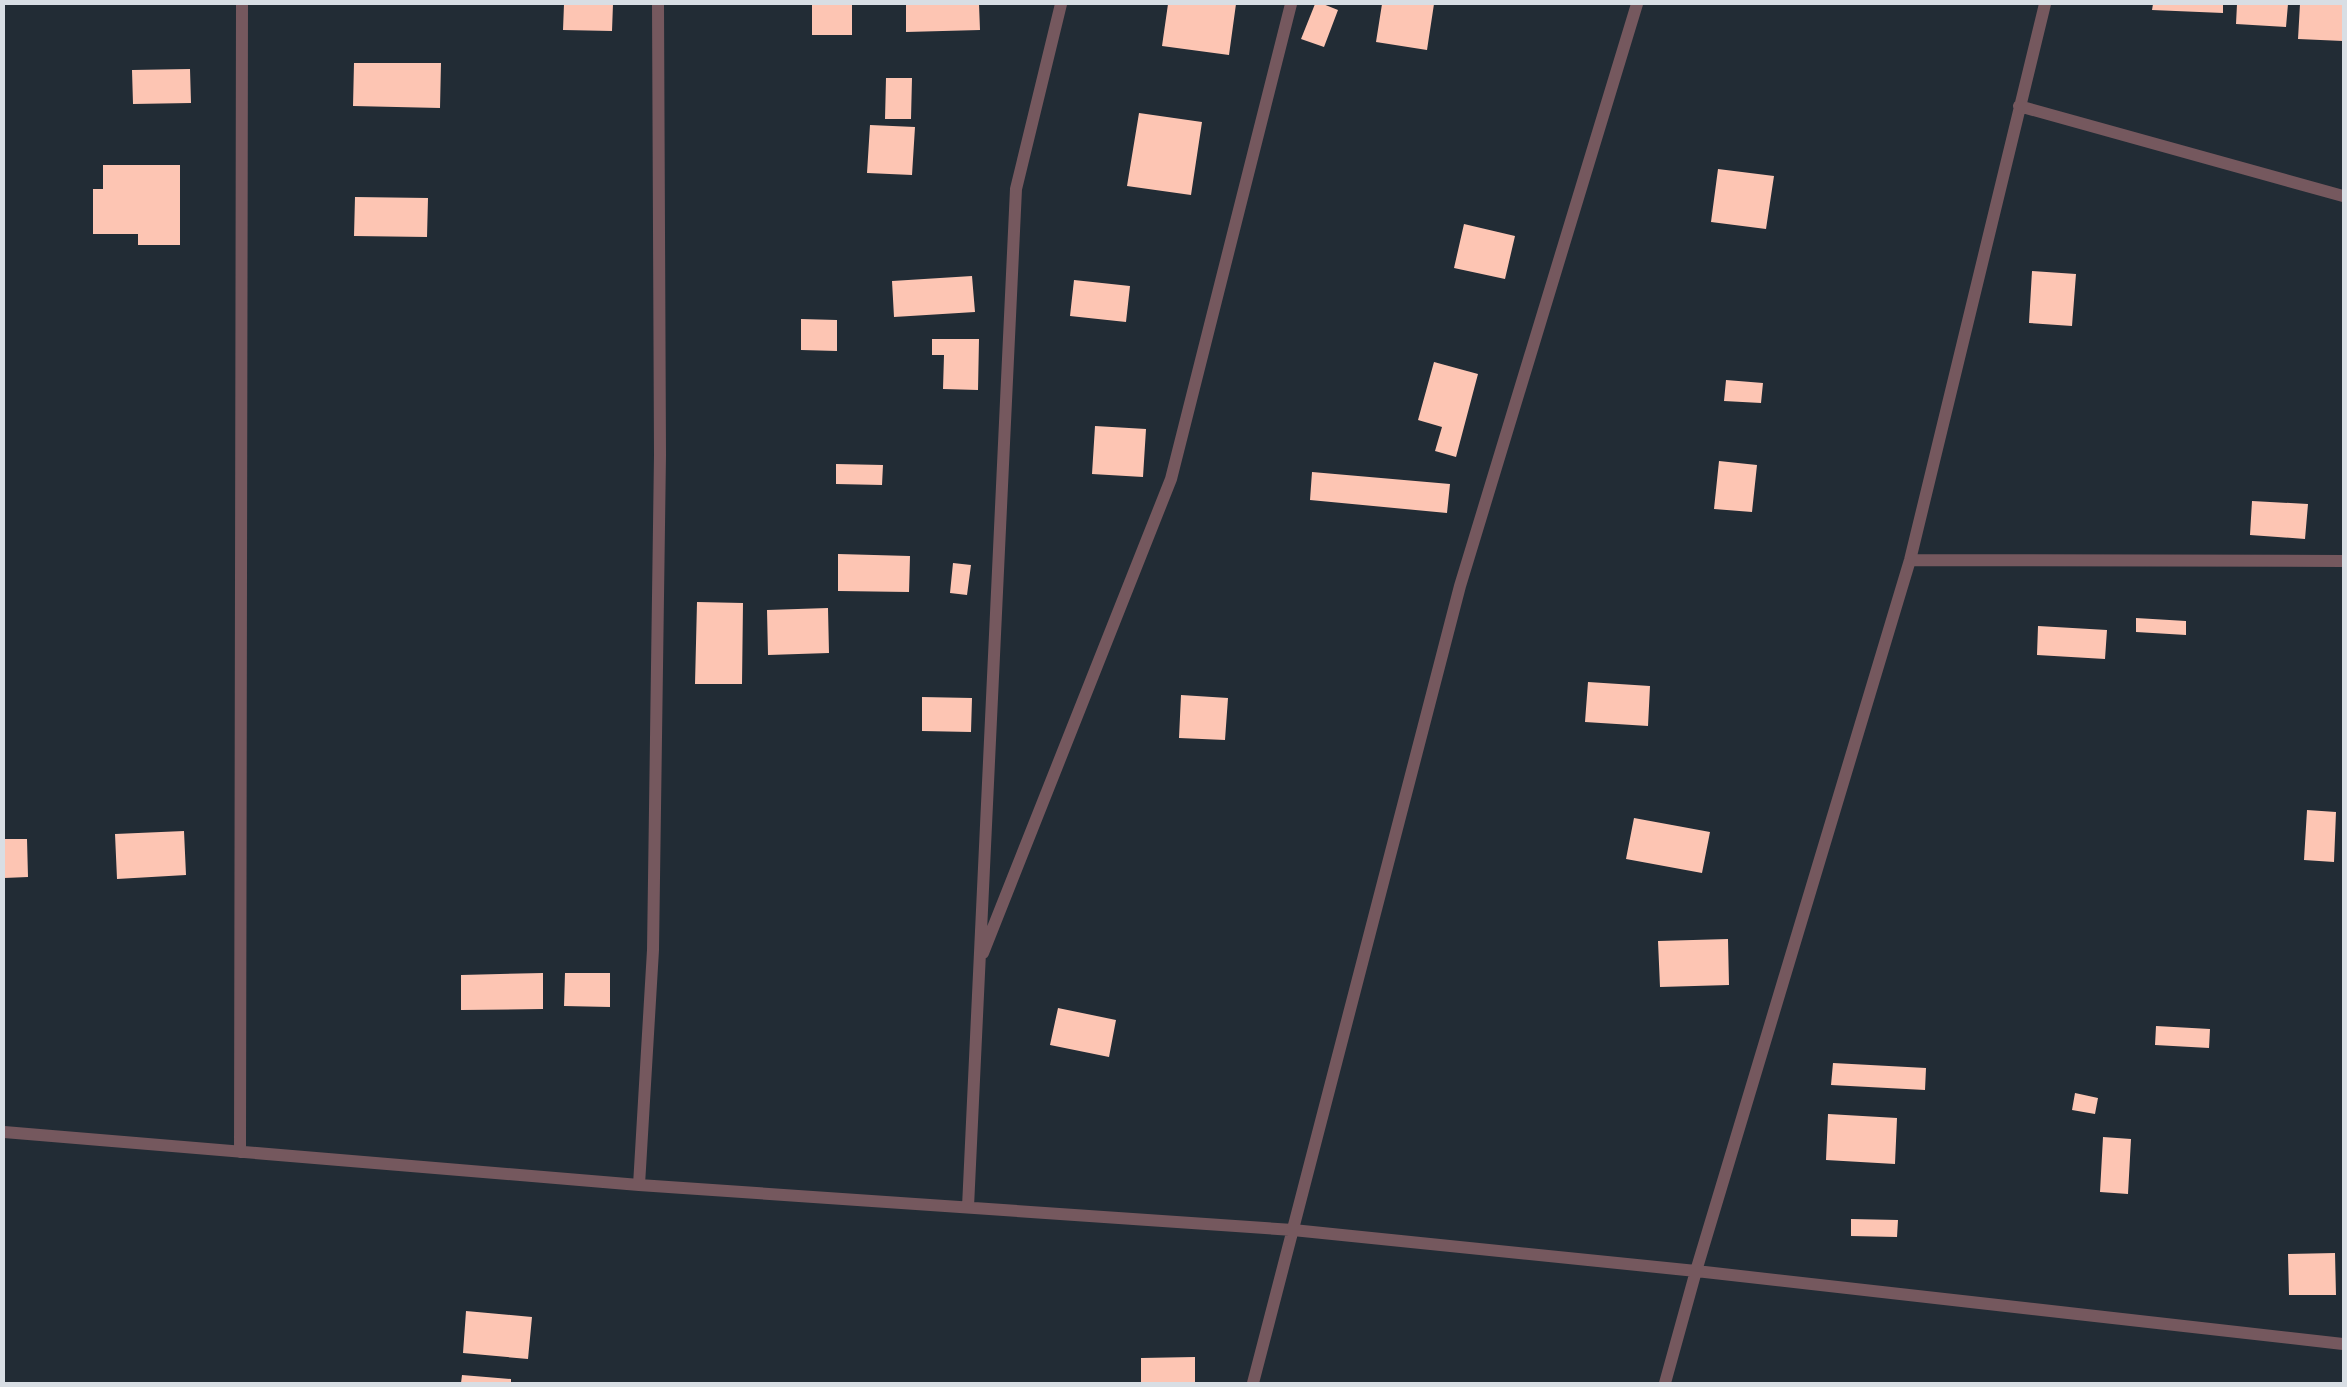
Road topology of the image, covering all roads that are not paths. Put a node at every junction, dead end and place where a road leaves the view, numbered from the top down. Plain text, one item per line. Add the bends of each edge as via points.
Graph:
1 (242, 4) edge
2 (658, 4) edge
3 (1061, 4) edge
4 (1291, 4) edge
5 (1637, 4) edge
6 (2045, 4) edge
7 (2019, 106) junction
8 (2343, 196) edge
9 (1910, 560) junction
10 (2343, 561) edge
11 (980, 963) junction
12 (4, 1132) edge
13 (240, 1152) junction
14 (639, 1184) junction
15 (968, 1208) junction
16 (1293, 1230) junction
17 (1696, 1271) junction
18 (2343, 1344) edge
19 (1253, 1383) edge
20 (1665, 1383) edge

1 - 13 street
2 - 14 street via 660,455 654,950
3 - 11 street via 1016,189
4 - 11 street via 1171,479
5 - 16 street via 1460,586
6 - 7 street
7 - 8 street
7 - 9 street
9 - 10 street
9 - 17 street
11 - 15 street
12 - 13 street
13 - 14 street
14 - 15 street
15 - 16 street
16 - 17 street
16 - 19 street
17 - 18 street
17 - 20 street

